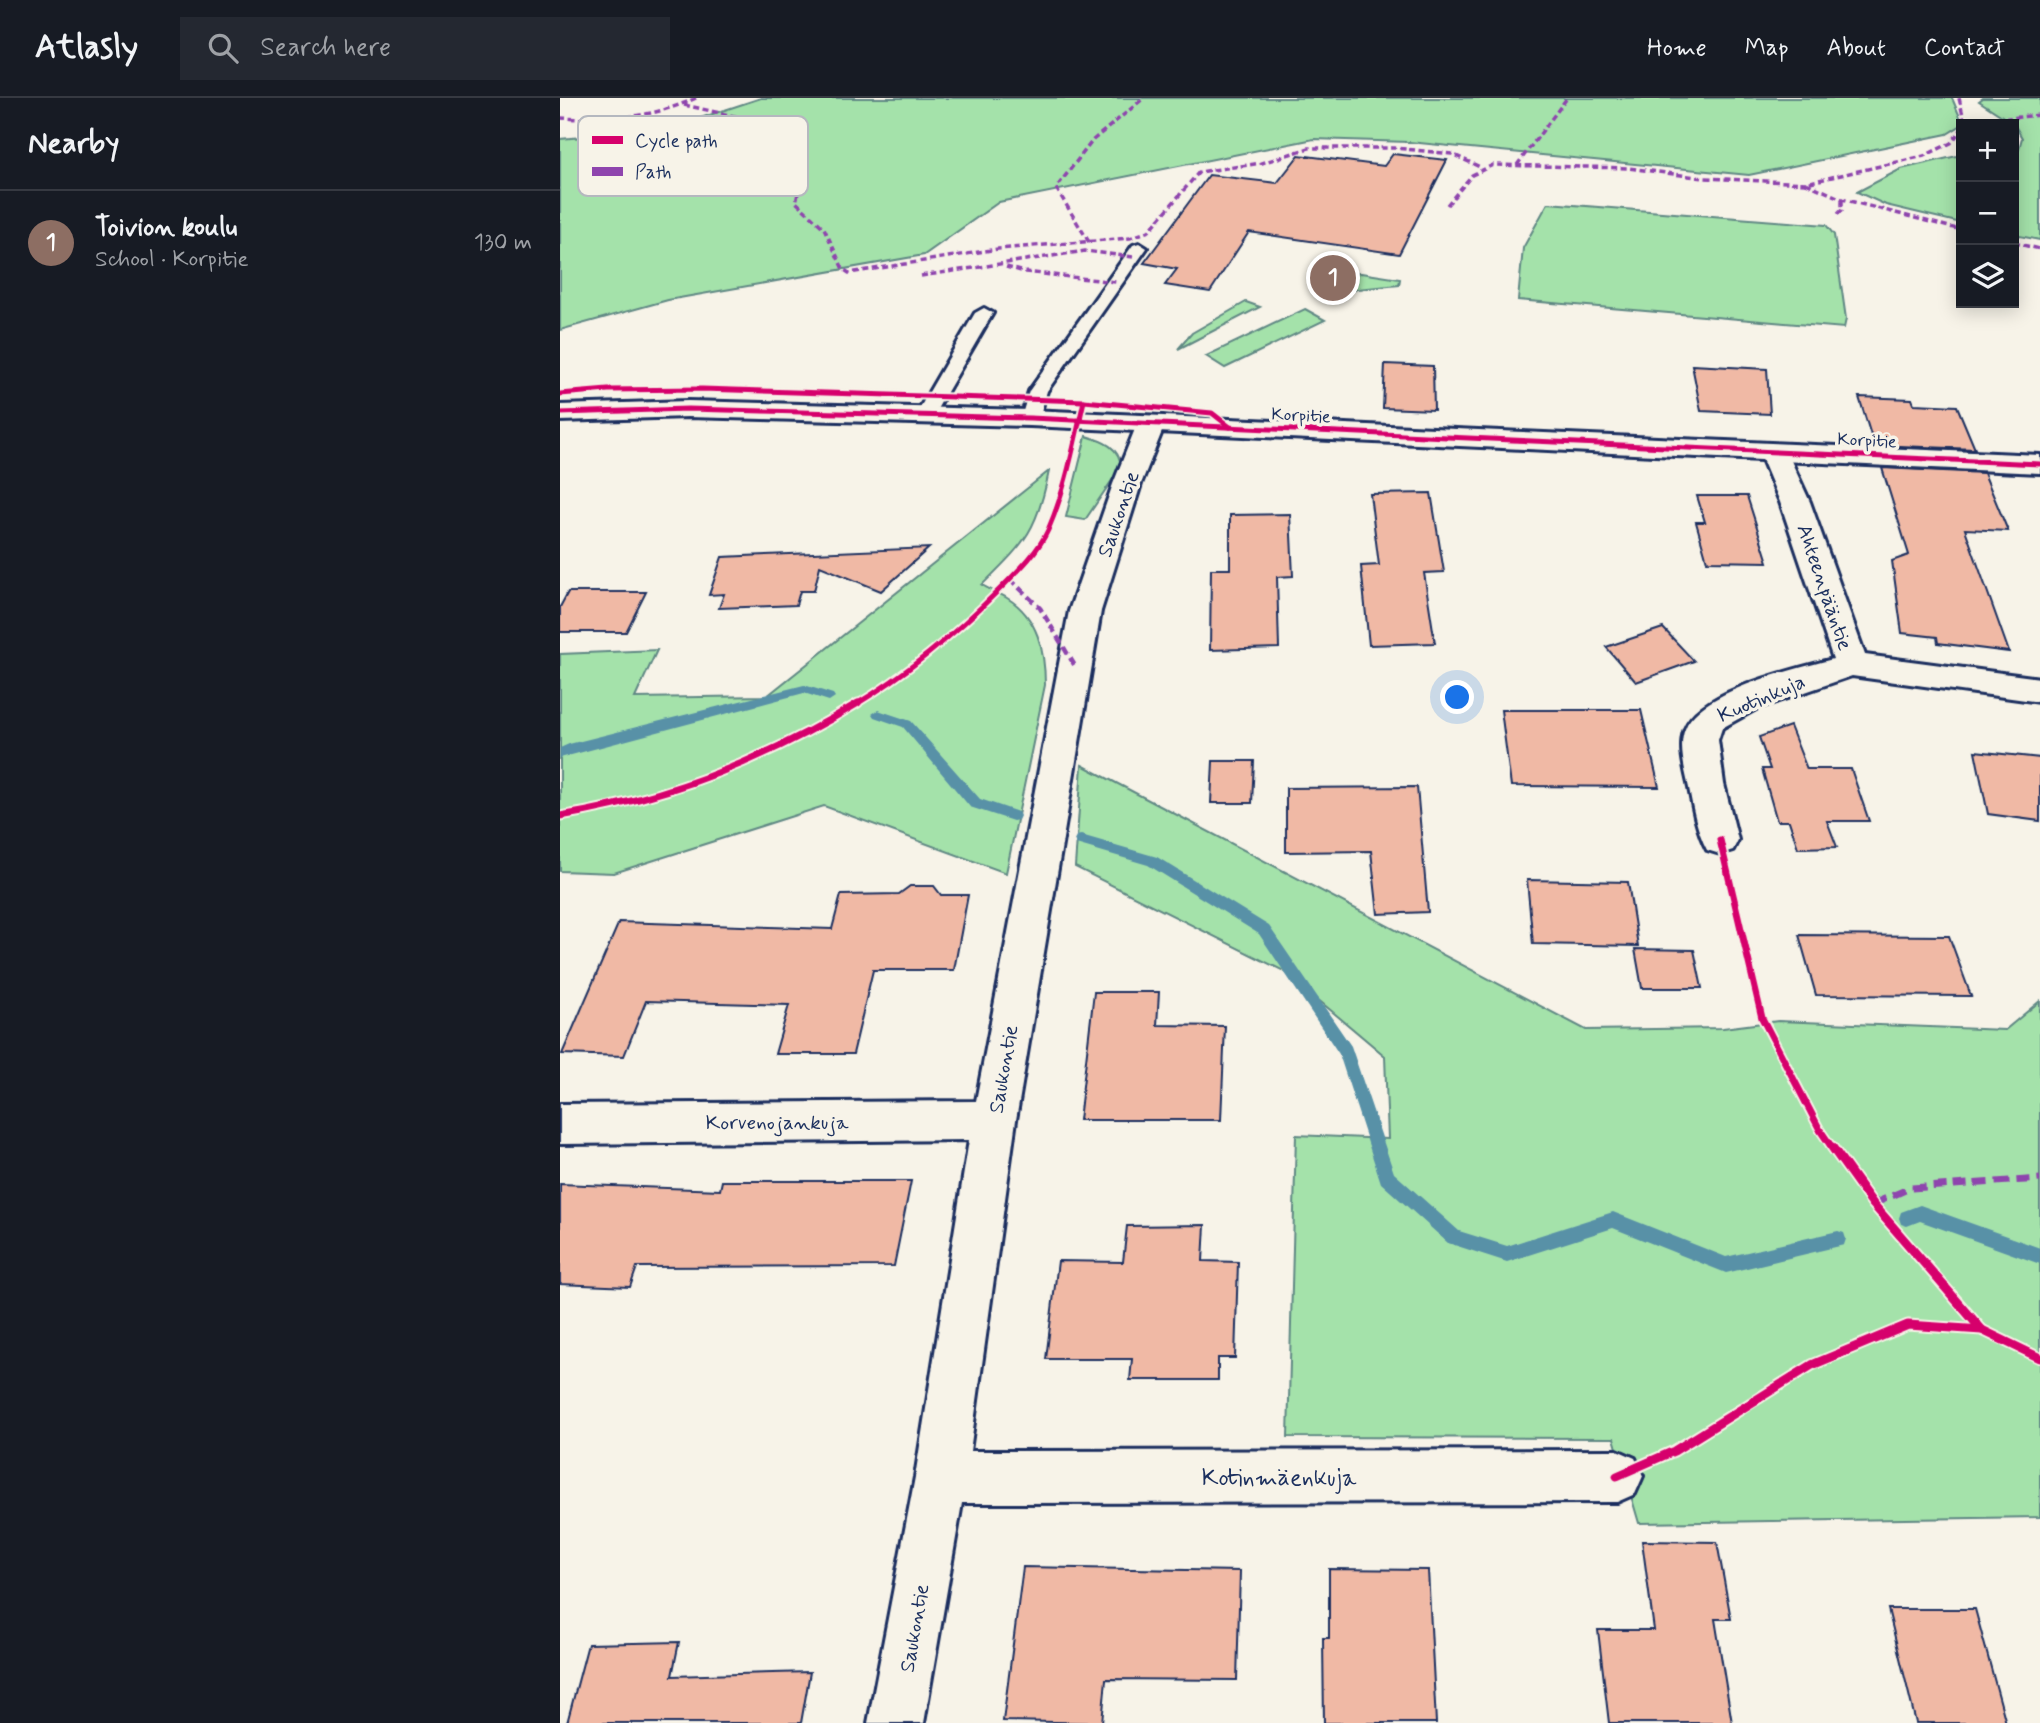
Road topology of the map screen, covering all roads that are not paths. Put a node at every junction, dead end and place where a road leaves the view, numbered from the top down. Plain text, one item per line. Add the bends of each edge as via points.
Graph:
1 (1139, 248) dead end
2 (984, 313) dead end
3 (560, 413) edge
4 (924, 416) junction
5 (1030, 418) junction
6 (1151, 424) junction
7 (1773, 452) junction
8 (2040, 464) edge
9 (1852, 665) junction
10 (2040, 690) edge
11 (1720, 839) dead end
12 (994, 1120) junction
13 (560, 1124) edge
14 (1617, 1476) dead end
15 (941, 1477) junction
16 (896, 1723) edge

1 - 5 lane via 1038,391
2 - 4 lane
3 - 4 street, Korpitie via 688,409
4 - 5 street, Korpitie
5 - 6 street, Korpitie
6 - 7 street, Korpitie
6 - 12 street, Saukontie via 1085,611
7 - 8 street, Korpitie
7 - 9 street, Ahteenpääntie via 1796,502
9 - 10 street, Ahteenpääntie
9 - 11 street, Kuotinkuja via 1764,692 1712,717 1703,727 1700,740 1706,785
12 - 13 street, Korvenojankuja
12 - 15 street, Saukontie
14 - 15 street, Kotinmäenkuja
15 - 16 street, Saukontie

